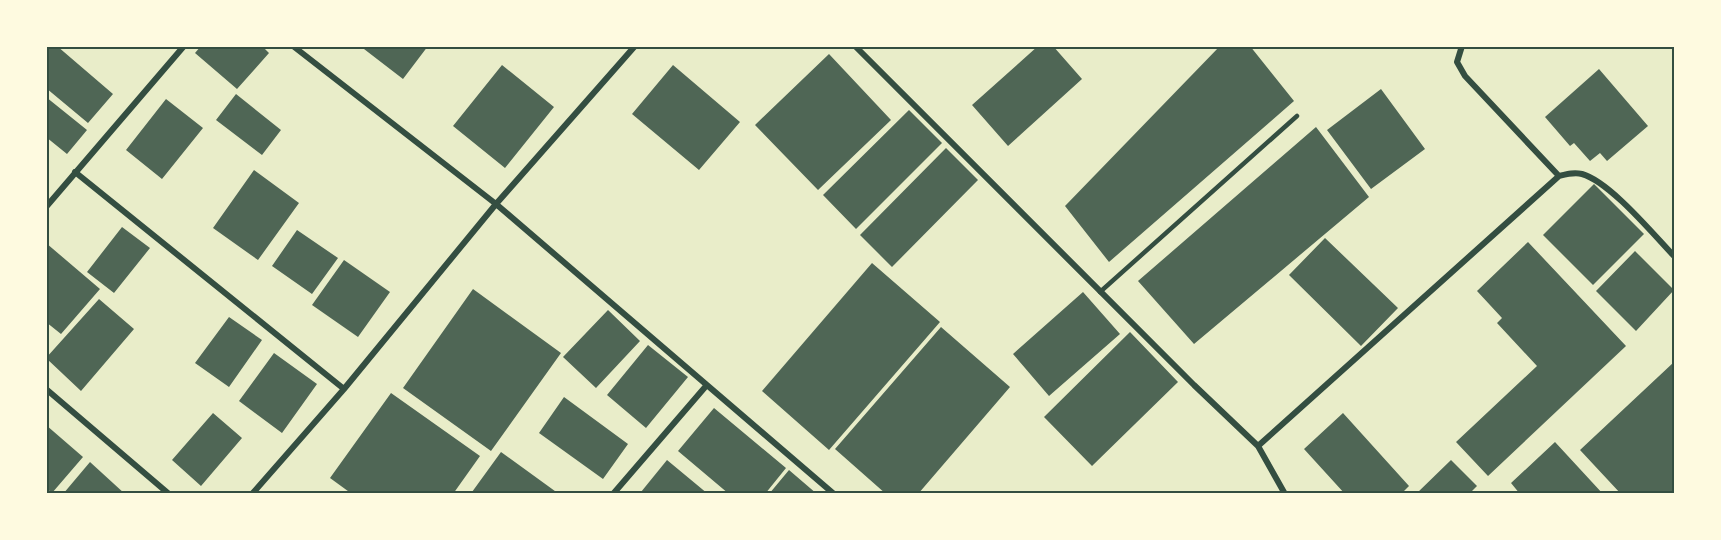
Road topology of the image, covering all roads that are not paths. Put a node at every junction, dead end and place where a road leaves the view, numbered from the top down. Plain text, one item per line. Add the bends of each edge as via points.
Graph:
1 (184, 46) edge
2 (293, 46) edge
3 (635, 46) edge
4 (855, 46) edge
5 (1462, 46) edge
6 (1297, 116) dead end
7 (75, 172) junction
8 (1559, 176) junction
9 (496, 204) junction
10 (46, 207) edge
11 (1674, 256) edge
12 (1100, 292) junction
13 (706, 386) junction
14 (46, 389) edge
15 (344, 389) junction
16 (1258, 446) junction
17 (169, 494) edge
18 (252, 494) edge
19 (613, 494) edge
20 (834, 494) edge
21 (1285, 494) edge

1 - 7 street
2 - 9 street
3 - 9 street
4 - 12 street
5 - 8 street via 1457,62 1465,76
6 - 12 lane
7 - 10 street
7 - 15 street
8 - 11 street via 1582,174 1601,183
8 - 16 street
9 - 13 street
9 - 15 street
12 - 16 street
13 - 19 street
13 - 20 street
14 - 17 street
15 - 18 street
16 - 21 street

